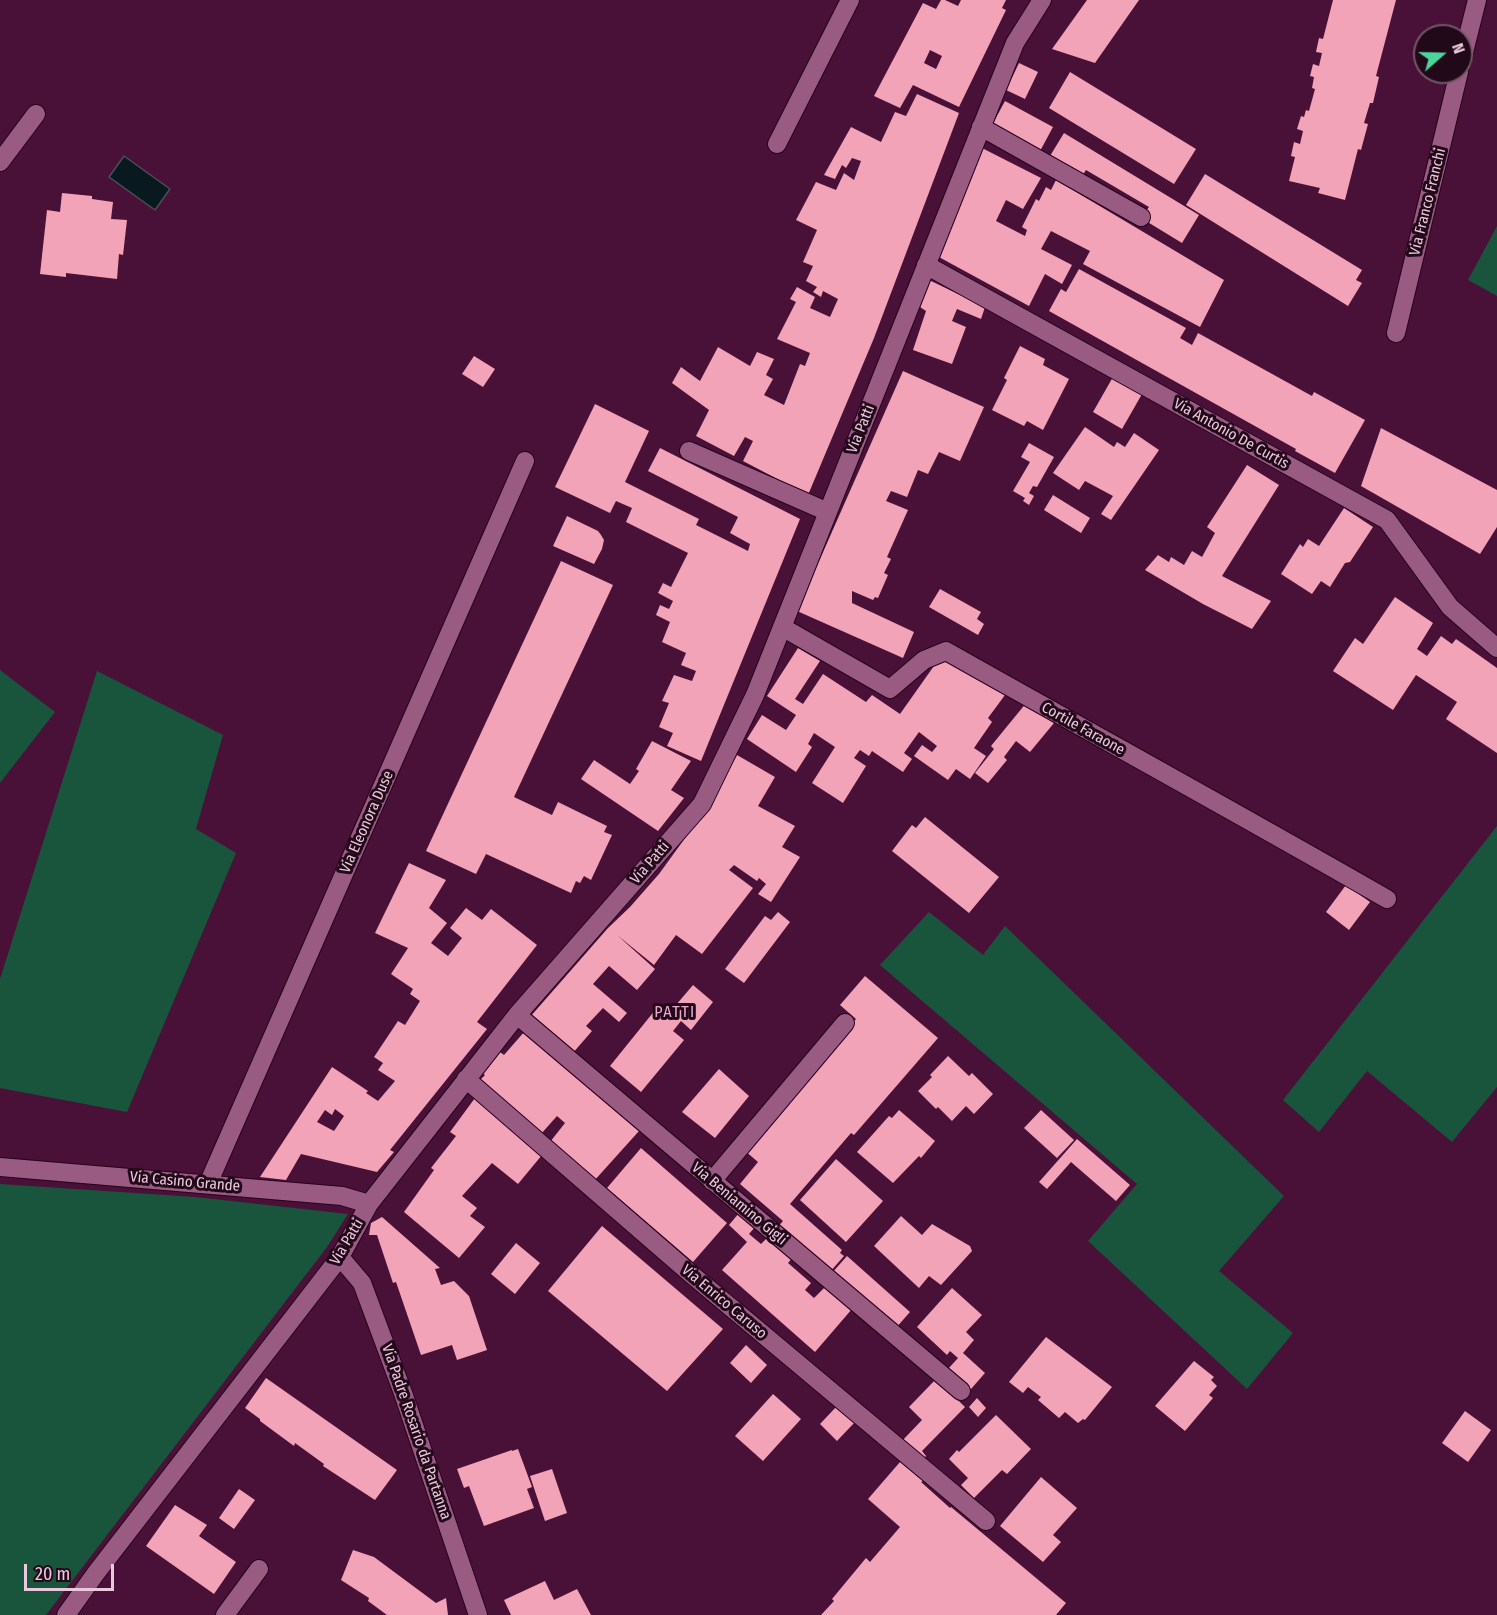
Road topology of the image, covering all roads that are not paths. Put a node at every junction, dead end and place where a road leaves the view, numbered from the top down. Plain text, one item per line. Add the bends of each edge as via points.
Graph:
1 (850, 0) edge
2 (1042, 0) edge
3 (1477, 0) edge
4 (1471, 24) edge
5 (1456, 84) edge
6 (36, 114) dead end
7 (981, 127) junction
8 (777, 144) dead end
9 (0, 162) edge
10 (1141, 217) dead end
11 (926, 265) junction
12 (1396, 333) dead end
13 (689, 451) dead end
14 (525, 461) dead end
15 (828, 512) junction
16 (782, 627) junction
17 (1497, 648) edge
18 (1387, 899) dead end
19 (517, 1015) junction
20 (845, 1023) dead end
21 (466, 1079) junction
22 (0, 1167) edge
23 (712, 1181) junction
24 (208, 1184) junction
25 (369, 1204) junction
26 (340, 1257) junction
27 (961, 1391) dead end
28 (986, 1521) dead end
29 (259, 1569) dead end
30 (66, 1615) edge
31 (225, 1615) edge
32 (478, 1615) edge

1 - 8 street
2 - 7 street, Via Patti via 1015,43
3 - 4 street
5 - 12 street, Via Franco Franchi
6 - 9 street
7 - 10 street
7 - 11 street, Via Patti
11 - 15 street, Via Patti
11 - 17 street, Via Antonio De Curtis via 1387,520 1450,608
13 - 15 street
14 - 24 street, Via Eleonora Duse
15 - 16 street, Via Patti
16 - 18 street, Cortile Faraone via 890,688 924,660 946,651
16 - 19 street, Via Patti via 756,695 702,804
19 - 21 street, Via Patti
19 - 23 street, Via Beniamino Gigli
20 - 23 street
21 - 25 street, Via Patti
21 - 28 street, Via Enrico Caruso
22 - 24 street, Via Casino Grande
23 - 27 street, Via Beniamino Gigli
24 - 25 street, Via Casino Grande via 342,1196
25 - 26 street, Via Patti
26 - 30 street, Via Patti
26 - 32 street, Via Padre Rosario da Partanna via 362,1283
29 - 31 street

